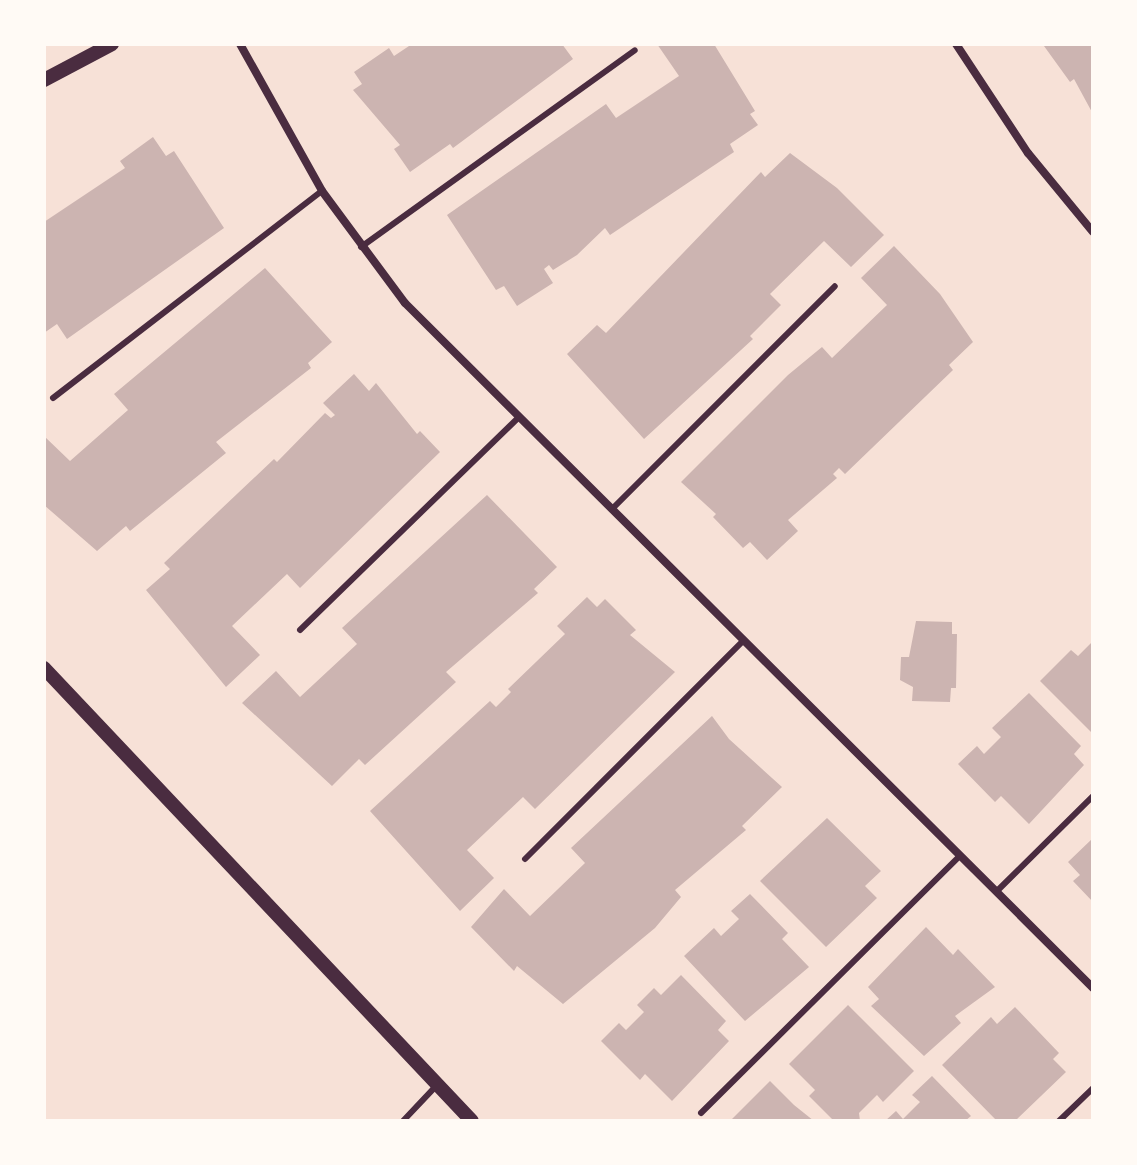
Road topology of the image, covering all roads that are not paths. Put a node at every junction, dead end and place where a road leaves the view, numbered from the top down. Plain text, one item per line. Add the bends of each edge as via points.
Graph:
1 (112, 44) edge
2 (240, 44) edge
3 (956, 44) edge
4 (635, 50) dead end
5 (44, 80) edge
6 (322, 191) junction
7 (1093, 232) edge
8 (361, 247) junction
9 (835, 286) dead end
10 (53, 398) dead end
11 (517, 419) junction
12 (612, 509) junction
13 (300, 630) dead end
14 (742, 642) junction
15 (44, 668) edge
16 (1093, 796) edge
17 (959, 857) junction
18 (525, 859) dead end
19 (996, 892) junction
20 (1093, 988) edge
21 (437, 1085) junction
22 (1093, 1088) edge
23 (701, 1113) dead end
24 (403, 1121) edge
25 (472, 1121) edge
26 (1059, 1121) edge

1 - 5 street
2 - 6 street
3 - 7 street via 1028,153
4 - 8 lane
6 - 8 street
6 - 10 lane
8 - 11 street via 405,303
9 - 12 lane
11 - 12 street
11 - 13 lane
12 - 14 street
14 - 17 street
14 - 18 lane
15 - 21 street
16 - 19 lane
17 - 19 street
17 - 23 lane
19 - 20 street
21 - 24 lane
21 - 25 street
22 - 26 lane

